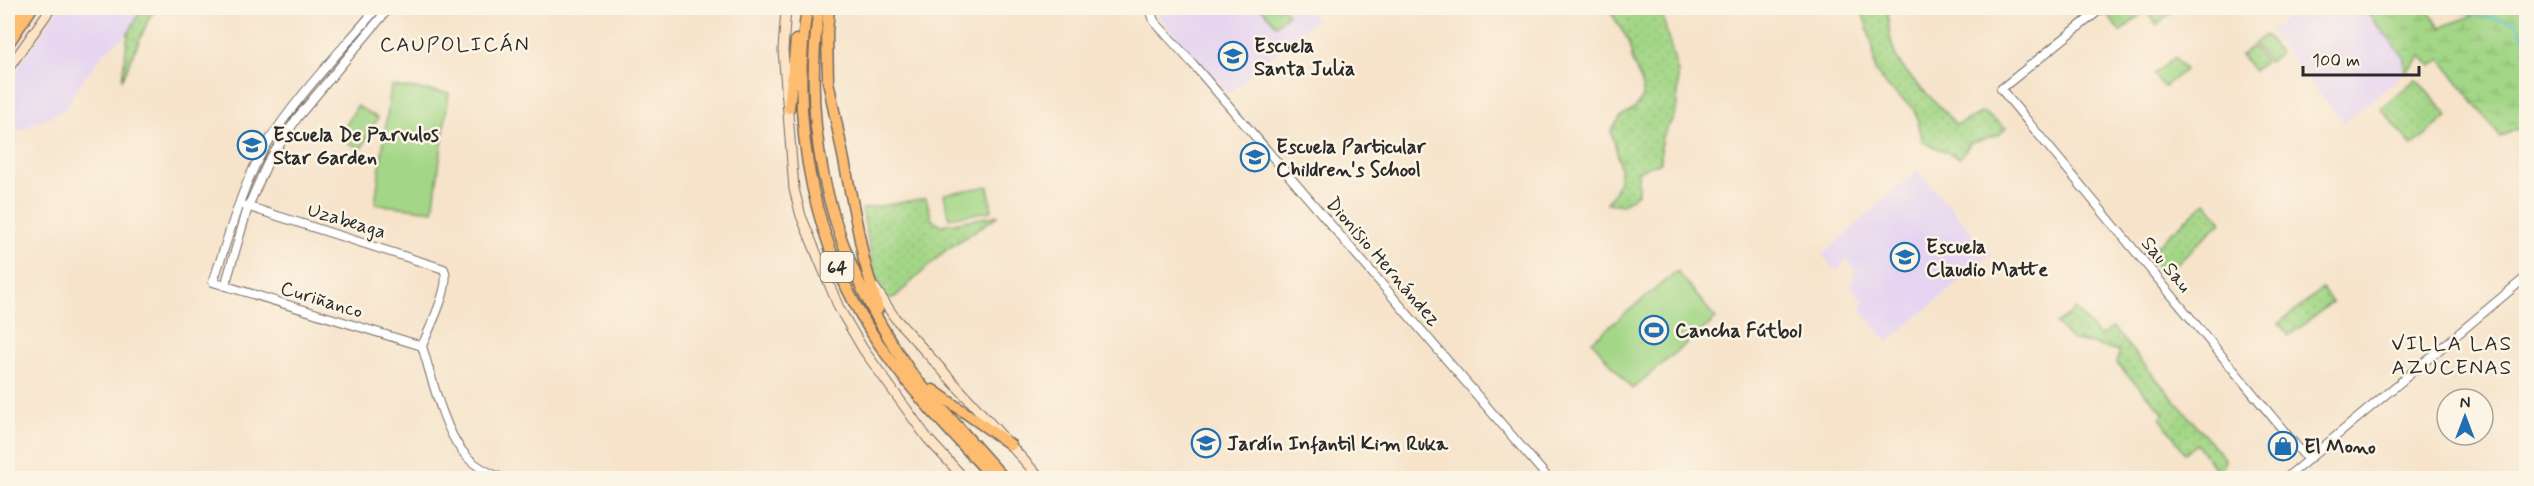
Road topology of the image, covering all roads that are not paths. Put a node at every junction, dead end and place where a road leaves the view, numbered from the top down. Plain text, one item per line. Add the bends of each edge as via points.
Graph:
1 (22, 8) edge
2 (32, 8) edge
3 (51, 8) edge
4 (377, 8) edge
5 (389, 8) edge
6 (786, 8) edge
7 (805, 8) edge
8 (819, 8) edge
9 (829, 8) edge
10 (2102, 8) edge
11 (1149, 9) edge
12 (8, 29) edge
13 (8, 44) edge
14 (8, 69) edge
15 (789, 108) junction
16 (244, 206) junction
17 (864, 260) junction
18 (2526, 277) edge
19 (225, 286) junction
20 (422, 346) junction
21 (894, 346) junction
22 (914, 376) junction
23 (1011, 445) junction
24 (2308, 460) junction
25 (492, 476) edge
26 (502, 478) edge
27 (964, 478) edge
28 (993, 478) edge
29 (1004, 478) edge
30 (1040, 478) edge
31 (1548, 478) edge
32 (2286, 478) edge

1 - 12 main road
2 - 13 main road
3 - 14 main road
4 - 16 street via 272,137 255,166
5 - 16 street via 283,138
6 - 15 main road via 783,43
7 - 15 main road via 793,58
7 - 28 main road, 64 via 801,122 811,185 833,255 854,302 885,354
8 - 21 main road, 64 via 814,105 828,198 856,278
9 - 17 main road via 828,81
10 - 24 street, Sau Sau via 2001,89
11 - 31 street, Dionisio Hernández via 1154,21
15 - 27 main road via 795,198 839,308 895,396
16 - 19 street
16 - 19 street, Curiñanco via 213,282
16 - 20 street, Uzabeaga via 444,269 447,278
17 - 21 main road via 874,298
17 - 23 main road via 886,306
18 - 24 street
19 - 20 street, Curiñanco
20 - 25 street via 453,438 463,453
21 - 22 main road, 64
22 - 23 main road
22 - 29 main road, 64
23 - 30 main road
24 - 32 street
25 - 26 street

